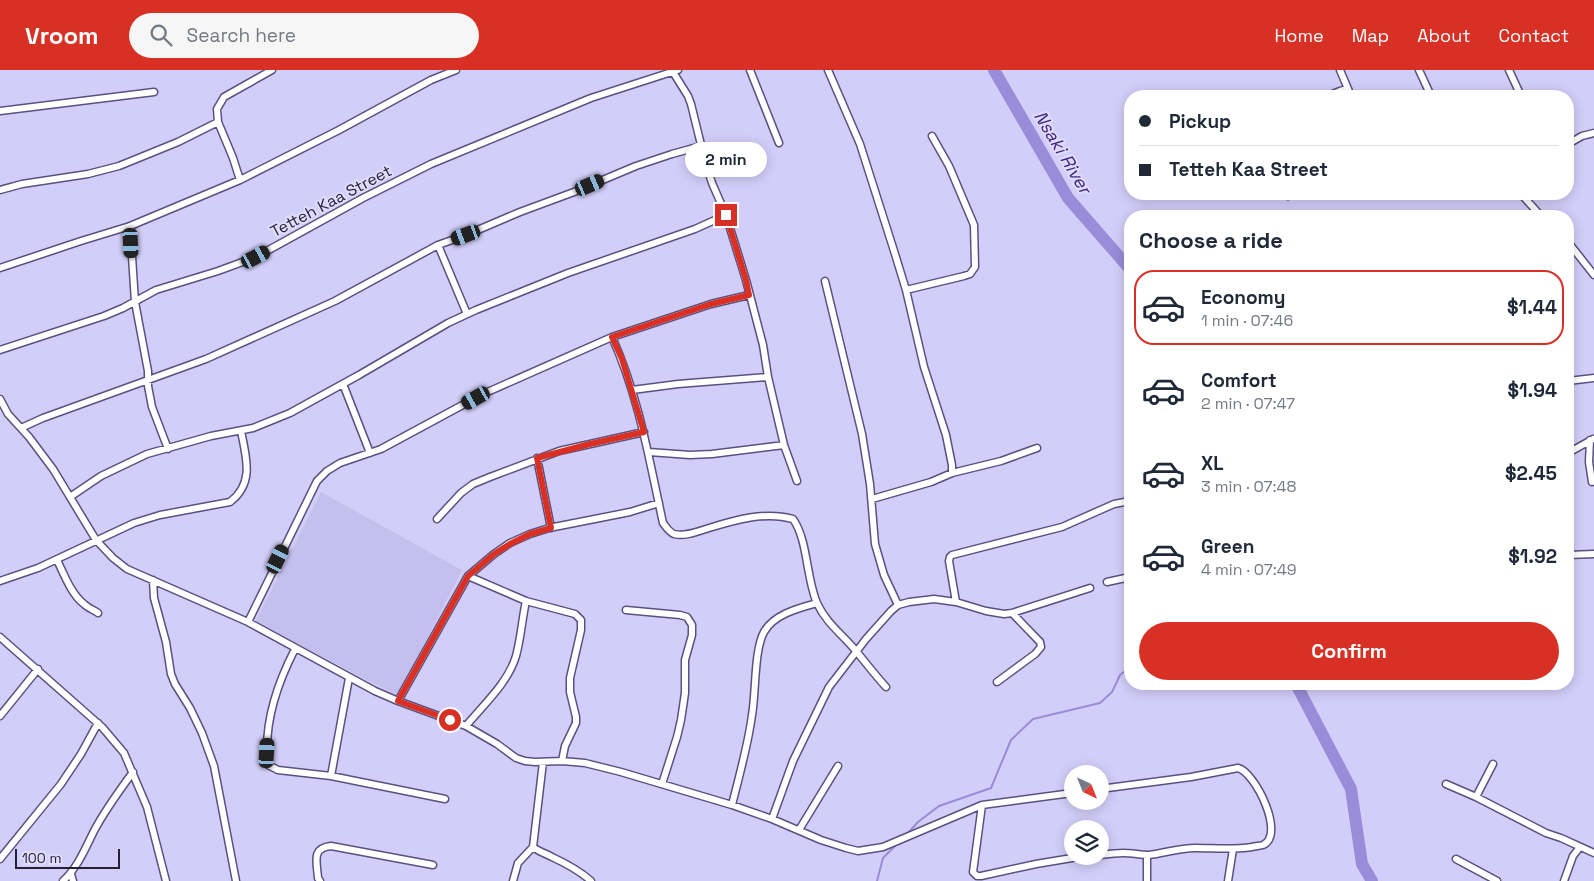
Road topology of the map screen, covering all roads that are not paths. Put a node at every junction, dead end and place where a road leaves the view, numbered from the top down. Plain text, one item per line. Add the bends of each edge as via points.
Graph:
1 (272, 70) edge
2 (456, 70) edge
3 (750, 70) edge
4 (828, 70) edge
5 (1340, 70) edge
6 (1419, 70) edge
7 (1509, 70) edge
8 (676, 71) edge
9 (1347, 89) joint
10 (1340, 90) edge
11 (1428, 90) edge
12 (1518, 90) edge
13 (154, 92) dead end
14 (0, 111) edge
15 (218, 122) junction
16 (1594, 133) edge
17 (932, 136) dead end
18 (1574, 141) edge
19 (779, 143) dead end
20 (701, 146) junction
21 (240, 180) junction
22 (0, 190) edge
23 (1525, 200) edge
24 (1534, 210) edge
25 (726, 215) junction
26 (130, 226) junction
27 (438, 245) junction
28 (1574, 250) edge
29 (0, 268) edge
30 (1594, 275) edge
31 (825, 281) dead end
32 (906, 290) junction
33 (749, 295) junction
34 (135, 302) junction
35 (467, 314) junction
36 (612, 337) junction
37 (0, 350) edge
38 (768, 377) junction
39 (1594, 378) edge
40 (148, 380) junction
41 (1574, 380) edge
42 (343, 384) junction
43 (632, 390) junction
44 (0, 399) edge
45 (2, 408) edge
46 (22, 428) junction
47 (241, 431) junction
48 (644, 432) junction
49 (1592, 439) edge
50 (784, 445) junction
51 (1037, 448) dead end
52 (168, 449) junction
53 (1574, 450) edge
54 (649, 452) junction
55 (370, 453) junction
56 (537, 458) junction
57 (952, 474) junction
58 (797, 481) dead end
59 (1592, 482) dead end
60 (70, 497) junction
61 (872, 498) junction
62 (1124, 502) edge
63 (659, 503) junction
64 (437, 519) dead end
65 (551, 528) junction
66 (96, 540) junction
67 (1594, 554) edge
68 (1574, 555) edge
69 (57, 560) junction
70 (468, 576) junction
71 (1124, 578) edge
72 (153, 580) junction
73 (0, 582) edge
74 (1107, 582) dead end
75 (1090, 588) dead end
76 (526, 601) junction
77 (956, 602) junction
78 (817, 603) junction
79 (898, 605) junction
80 (626, 610) dead end
81 (98, 612) dead end
82 (1012, 613) junction
83 (248, 622) junction
84 (0, 637) edge
85 (295, 648) junction
86 (856, 651) junction
87 (38, 669) junction
88 (349, 678) junction
89 (997, 682) dead end
90 (886, 687) dead end
91 (398, 701) junction
92 (0, 716) edge
93 (98, 723) junction
94 (466, 726) junction
95 (562, 761) junction
96 (543, 762) junction
97 (1493, 764) dead end
98 (838, 766) dead end
99 (133, 772) junction
100 (331, 776) junction
101 (662, 784) junction
102 (1446, 784) dead end
103 (1109, 788) edge
104 (1064, 794) edge
105 (1476, 797) junction
106 (445, 799) dead end
107 (732, 805) junction
108 (982, 805) junction
109 (772, 819) junction
110 (799, 830) junction
111 (533, 847) junction
112 (1580, 847) junction
113 (1233, 849) junction
114 (1594, 853) edge
115 (1109, 854) edge
116 (1148, 855) junction
117 (0, 859) edge
118 (1064, 859) edge
119 (1456, 859) dead end
120 (433, 865) dead end
121 (70, 874) junction
122 (63, 881) edge
123 (74, 881) edge
124 (166, 881) edge
125 (236, 881) edge
126 (320, 881) edge
127 (513, 881) edge
128 (590, 881) edge
129 (1148, 881) edge
130 (1228, 881) edge
131 (1497, 881) edge
132 (1564, 881) edge

1 - 15 street via 224,97 217,109
2 - 21 street
3 - 19 street
4 - 32 street via 860,144
5 - 9 street
6 - 11 street
7 - 12 street
8 - 20 street via 688,96
8 - 34 street, Tetteh Kaa Street via 591,98 432,164 256,257 156,290
9 - 10 street
13 - 14 street
15 - 21 street
15 - 22 street via 119,166
16 - 18 street
17 - 32 street via 949,166 974,225 975,267 964,276
20 - 25 street
20 - 27 street via 636,166
21 - 26 street
23 - 24 street
25 - 33 street
25 - 35 street
26 - 29 street
26 - 34 street
27 - 35 street
27 - 40 street via 335,301 206,359
28 - 30 street
31 - 61 street via 862,434
32 - 57 street via 924,367 946,435
33 - 36 street via 711,304
33 - 38 street
34 - 37 street, Tetteh Kaa Street via 104,316
34 - 40 street
35 - 42 street
36 - 43 street
36 - 55 street via 483,394
38 - 43 street
38 - 50 street
39 - 41 street
40 - 46 street
40 - 52 street via 152,407
42 - 47 street via 290,413
42 - 55 street
43 - 48 street
44 - 45 street
45 - 46 street
46 - 60 street
47 - 52 street
47 - 66 street via 248,464 237,497 230,502 160,515
48 - 54 street
48 - 56 street
49 - 53 street
49 - 59 street via 1589,462
50 - 54 street via 712,454
50 - 58 street
51 - 57 street
52 - 60 street via 148,454 101,476
54 - 63 street
55 - 83 street via 340,463 317,481
56 - 64 street via 473,484
56 - 65 street
57 - 61 street
60 - 66 street
61 - 79 street via 874,544
62 - 77 street via 1062,526 952,555 949,562
63 - 65 street
63 - 78 street via 663,523 675,534 697,532 755,517 793,519 799,527
65 - 70 street via 510,544
66 - 69 street
66 - 72 street via 127,570
67 - 68 street
69 - 73 street
69 - 81 street via 78,597
70 - 76 street
70 - 91 street
71 - 74 street
72 - 83 street
72 - 125 street via 171,674 190,708 214,766
75 - 82 street
76 - 94 street via 513,664
76 - 95 street via 575,614 581,620 570,678 576,722
77 - 79 street via 920,599
77 - 82 street via 986,611
78 - 86 street
78 - 107 street via 787,613 764,631 759,645 749,734
79 - 86 street
80 - 101 street via 680,615 687,617 692,625 677,737
82 - 89 street via 1041,647
83 - 85 street
84 - 87 street
85 - 88 street
85 - 100 street via 274,703 268,733 268,765 278,770
86 - 90 street
86 - 109 street via 830,686 794,761
87 - 92 street
87 - 93 street
88 - 91 street
88 - 100 street
91 - 94 street
93 - 99 street via 124,753
93 - 117 street via 61,784
94 - 96 street via 516,758
95 - 96 street
95 - 101 street via 585,763
96 - 111 street
97 - 105 street
98 - 110 street
99 - 121 street via 106,810
99 - 124 street via 147,807
100 - 106 street
101 - 107 street
102 - 105 street
103 - 113 street via 1242,769 1253,782 1268,812 1271,835 1263,845
104 - 108 street
105 - 112 street
107 - 109 street
108 - 110 street via 883,847 858,851
108 - 118 street via 973,872 977,876
109 - 110 street
111 - 127 street via 518,863
111 - 128 street
112 - 114 street
112 - 132 street via 1573,856
113 - 116 street via 1192,848
113 - 130 street
115 - 116 street
116 - 129 street
119 - 131 street
120 - 126 street via 326,846 316,854
121 - 122 street
121 - 123 street

